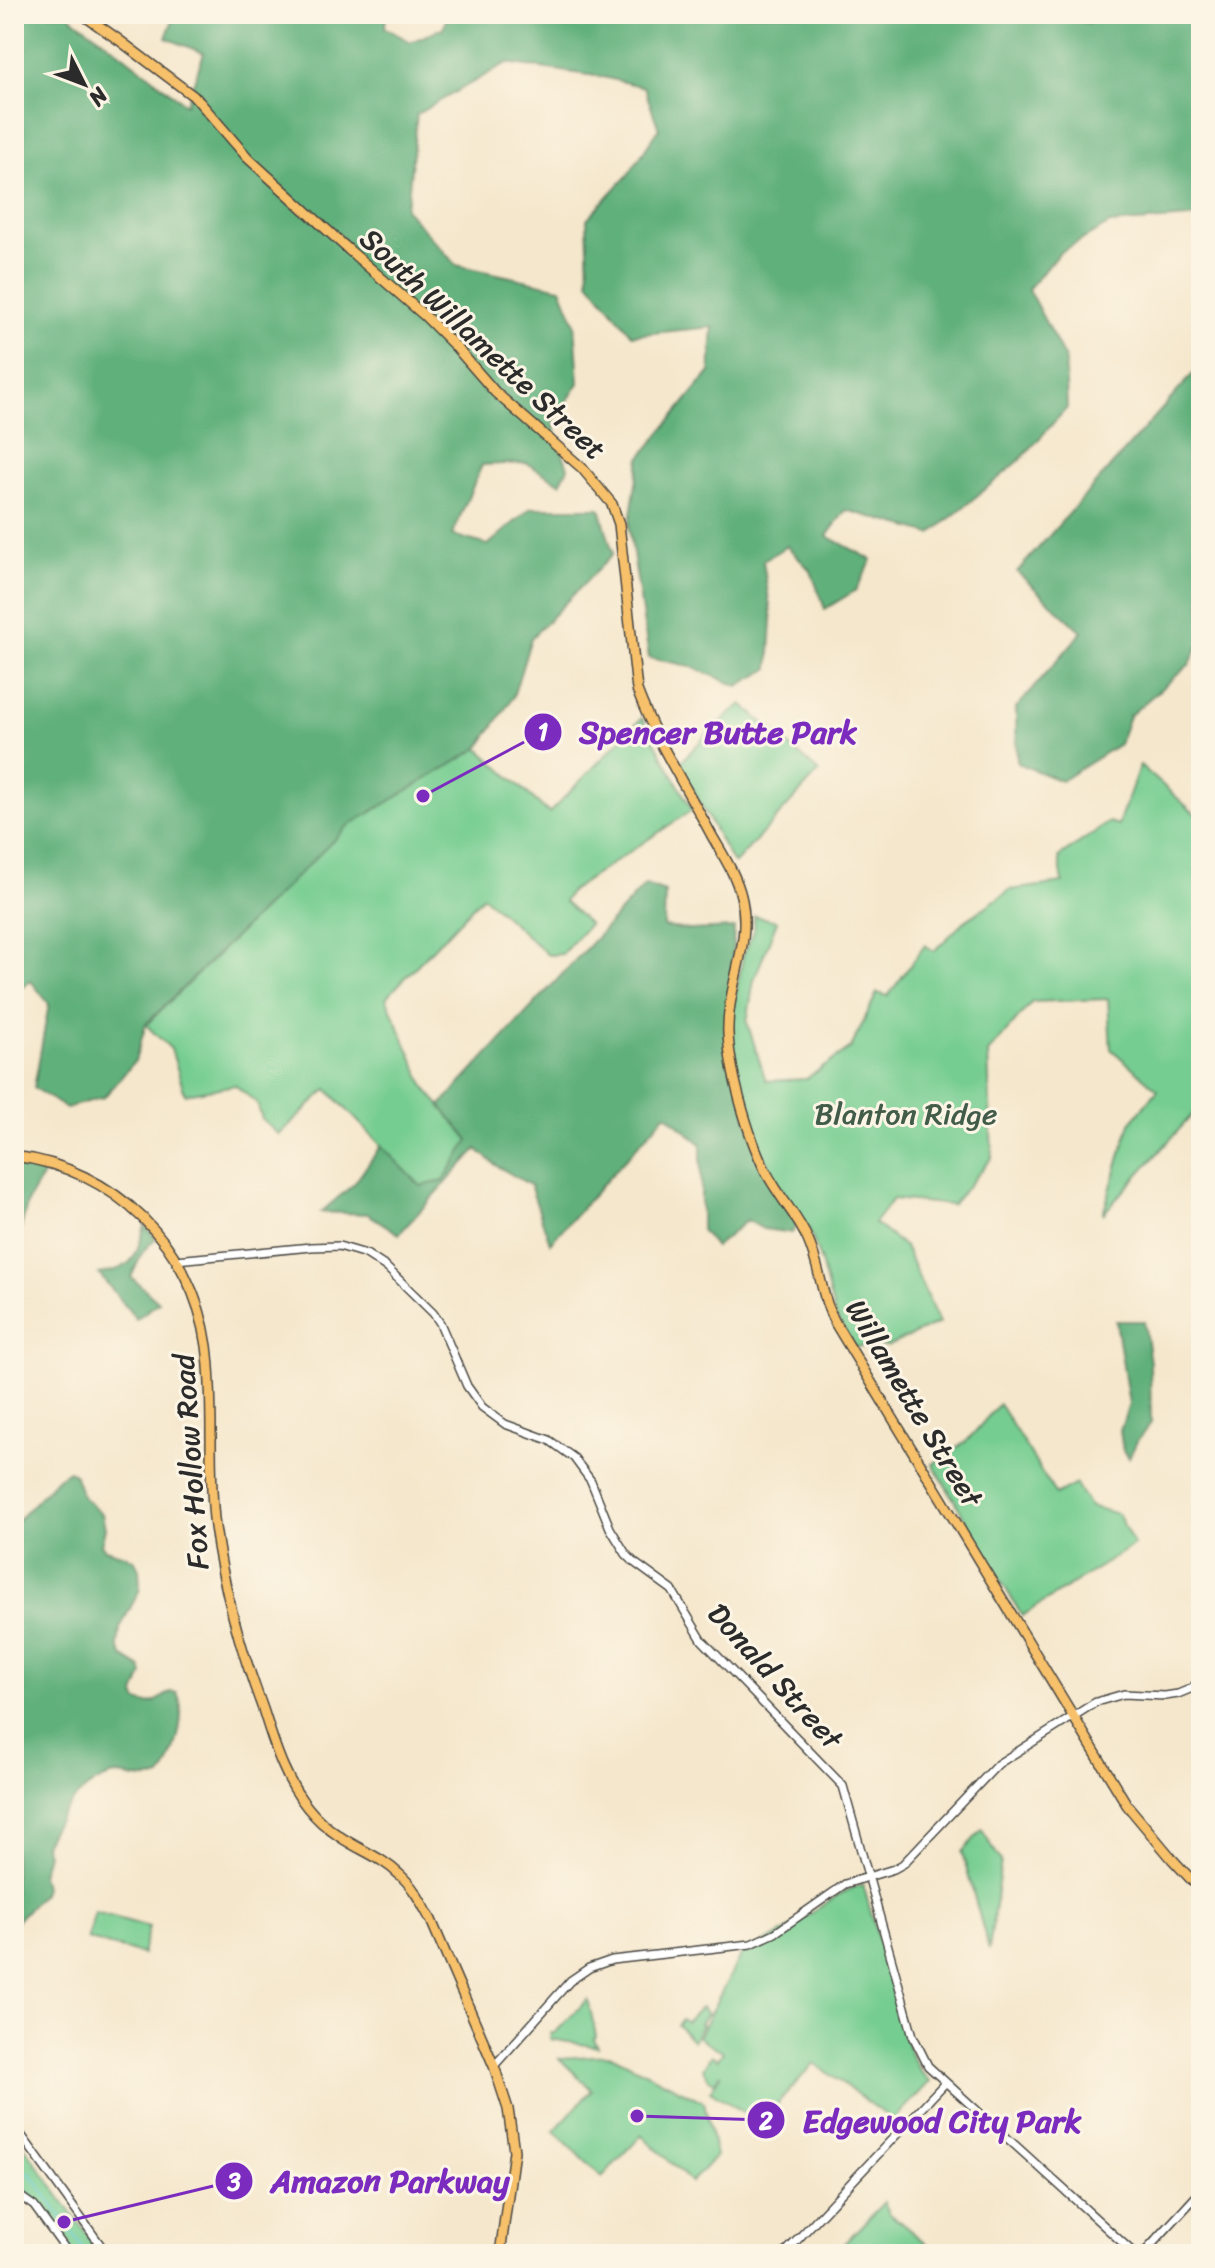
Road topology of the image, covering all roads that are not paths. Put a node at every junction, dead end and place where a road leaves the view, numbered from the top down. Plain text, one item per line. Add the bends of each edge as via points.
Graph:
1 (82, 14) edge
2 (696, 805) joint
3 (14, 1156) edge
4 (176, 1260) junction
5 (1201, 1680) edge
6 (1073, 1716) junction
7 (869, 1876) junction
8 (1201, 1890) edge
9 (494, 2066) junction
10 (945, 2083) junction
11 (14, 2125) edge
12 (1201, 2191) edge
13 (14, 2192) edge
14 (69, 2254) edge
15 (107, 2254) edge
16 (500, 2254) edge
17 (784, 2254) edge
18 (1135, 2254) edge
19 (1143, 2254) edge

1 - 2 main road, South Willamette Street via 196,98 248,158 441,331 495,392 582,468 612,504 619,524 637,690
2 - 6 main road, Willamette Street via 743,903 745,927 728,1034 755,1148 804,1230 832,1318
3 - 4 main road, Fox Hollow Road via 70,1170 105,1187 147,1221
4 - 7 street, Donald Street via 339,1246 386,1267 440,1323 467,1386 482,1407 574,1458 626,1554 672,1590 702,1640 838,1780
4 - 9 main road, Fox Hollow Road via 199,1311 207,1349 212,1489 224,1580 238,1639 283,1765 316,1818 398,1872 419,1898
5 - 6 street via 1178,1694 1110,1697
6 - 7 street via 998,1764 903,1864
6 - 8 main road, Willamette Street via 1127,1805
7 - 9 street via 845,1884 751,1944 612,1960 589,1968 570,1981
7 - 10 street, Donald Street via 913,2036 928,2066
9 - 16 main road, Fox Hollow Road via 514,2151
10 - 17 street
10 - 18 street, Donald Street
11 - 15 street
12 - 19 street
13 - 14 street via 34,2206

